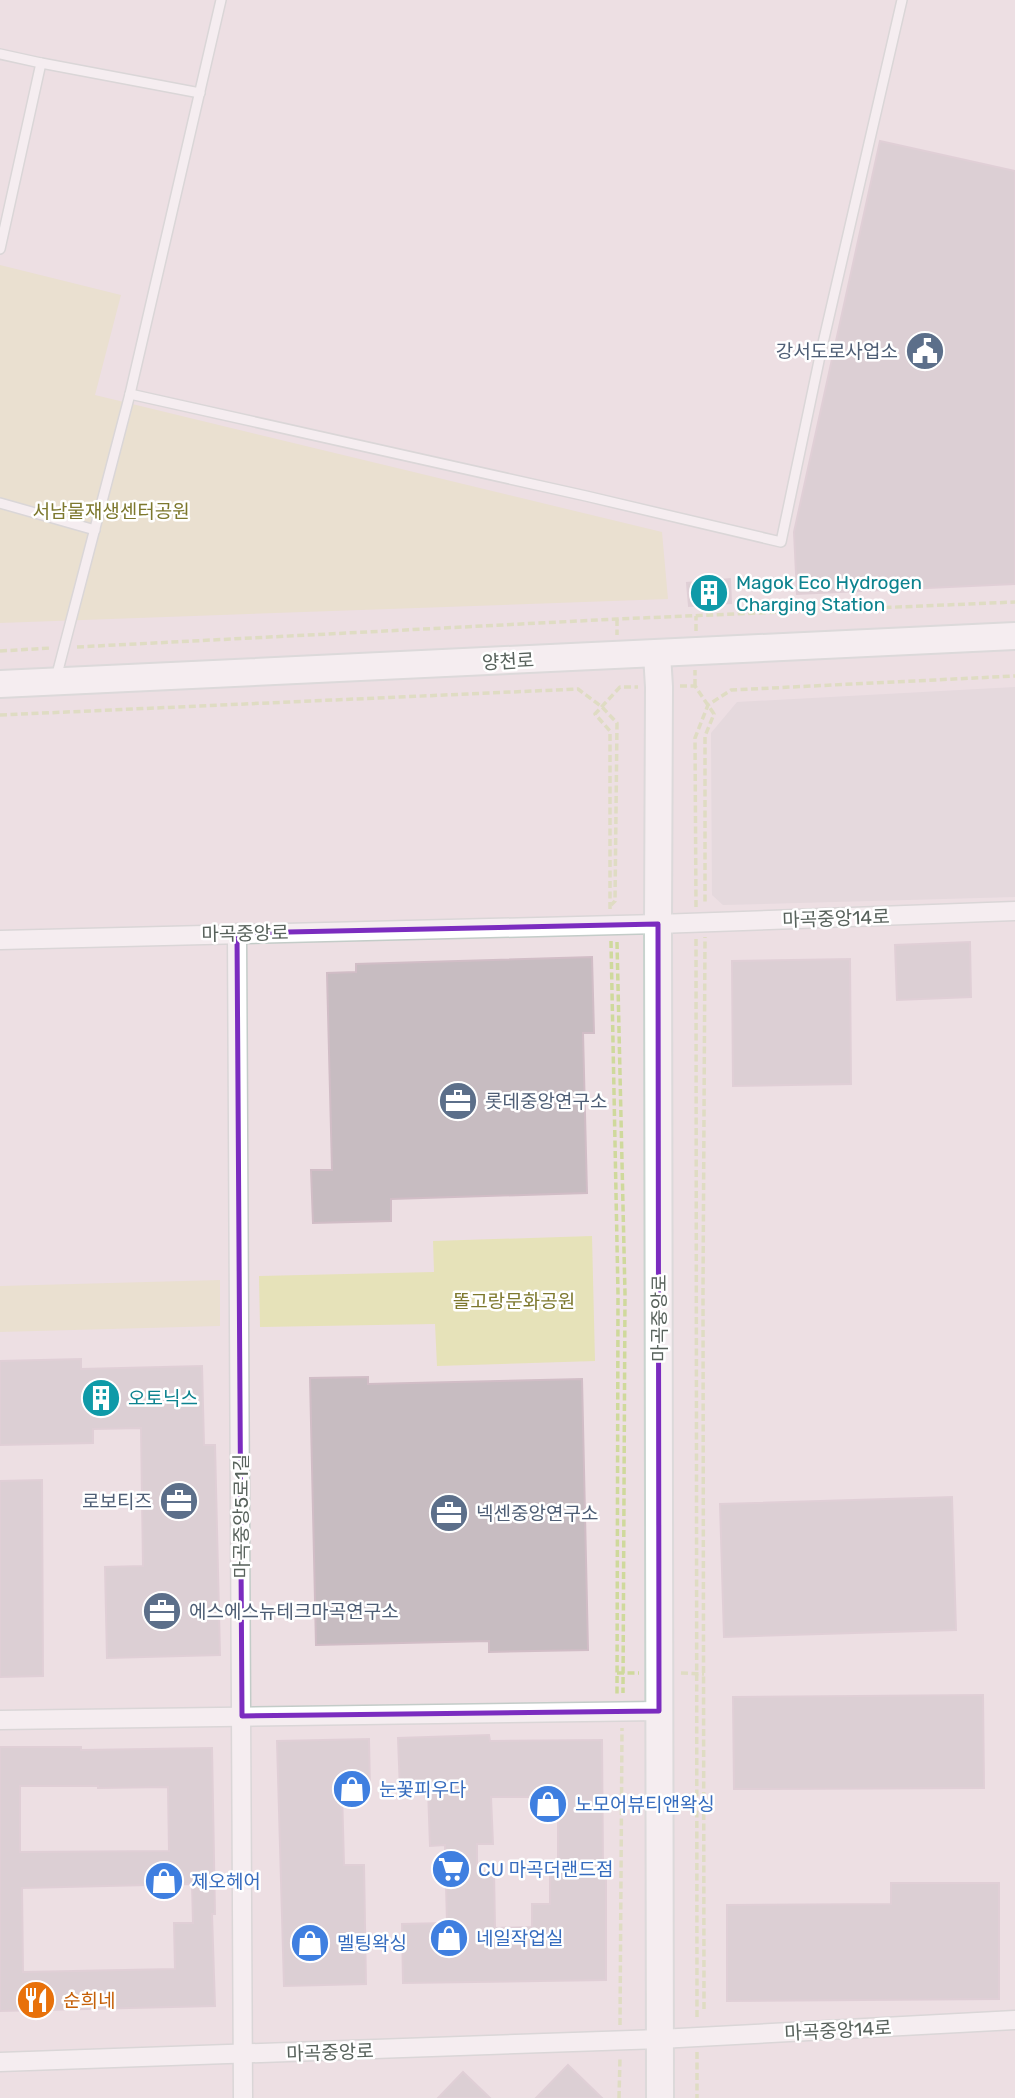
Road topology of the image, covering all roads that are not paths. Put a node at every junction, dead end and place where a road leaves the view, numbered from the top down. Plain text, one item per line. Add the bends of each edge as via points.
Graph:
1 (221, 0) edge
2 (902, 0) edge
3 (0, 54) edge
4 (41, 63) junction
5 (200, 93) junction
6 (0, 248) edge
7 (130, 394) junction
8 (0, 503) edge
9 (95, 530) junction
10 (1015, 636) edge
11 (657, 654) junction
12 (55, 681) junction
13 (0, 684) edge
14 (1015, 911) edge
15 (658, 924) junction
16 (237, 933) junction
17 (0, 940) edge
18 (659, 1711) junction
19 (242, 1716) junction
20 (0, 1720) edge
21 (1015, 2020) edge
22 (660, 2039) junction
23 (242, 2055) junction
24 (0, 2062) edge
25 (243, 2098) edge
26 (660, 2098) edge

1 - 5 lane
2 - 7 lane via 781,542
3 - 4 lane
4 - 5 lane
4 - 6 lane
5 - 7 lane
7 - 9 lane
8 - 9 lane
9 - 12 lane
10 - 11 main road, 양천로
11 - 12 main road, 양천로
11 - 15 main road, 마곡중앙로
12 - 13 main road, 양천로
14 - 15 street, 마곡중앙14로
15 - 16 street, 마곡중앙로
15 - 18 main road, 마곡중앙로
16 - 17 street, 마곡중앙로
16 - 19 street, 마곡중앙5로1길
18 - 19 street
18 - 22 main road, 마곡중앙로
19 - 20 street
19 - 23 street, 마곡중앙5로1길
21 - 22 street, 마곡중앙14로
22 - 23 street, 마곡중앙로
22 - 26 main road, 마곡중앙로
23 - 24 street, 마곡중앙로
23 - 25 street, 마곡중앙5로1길

